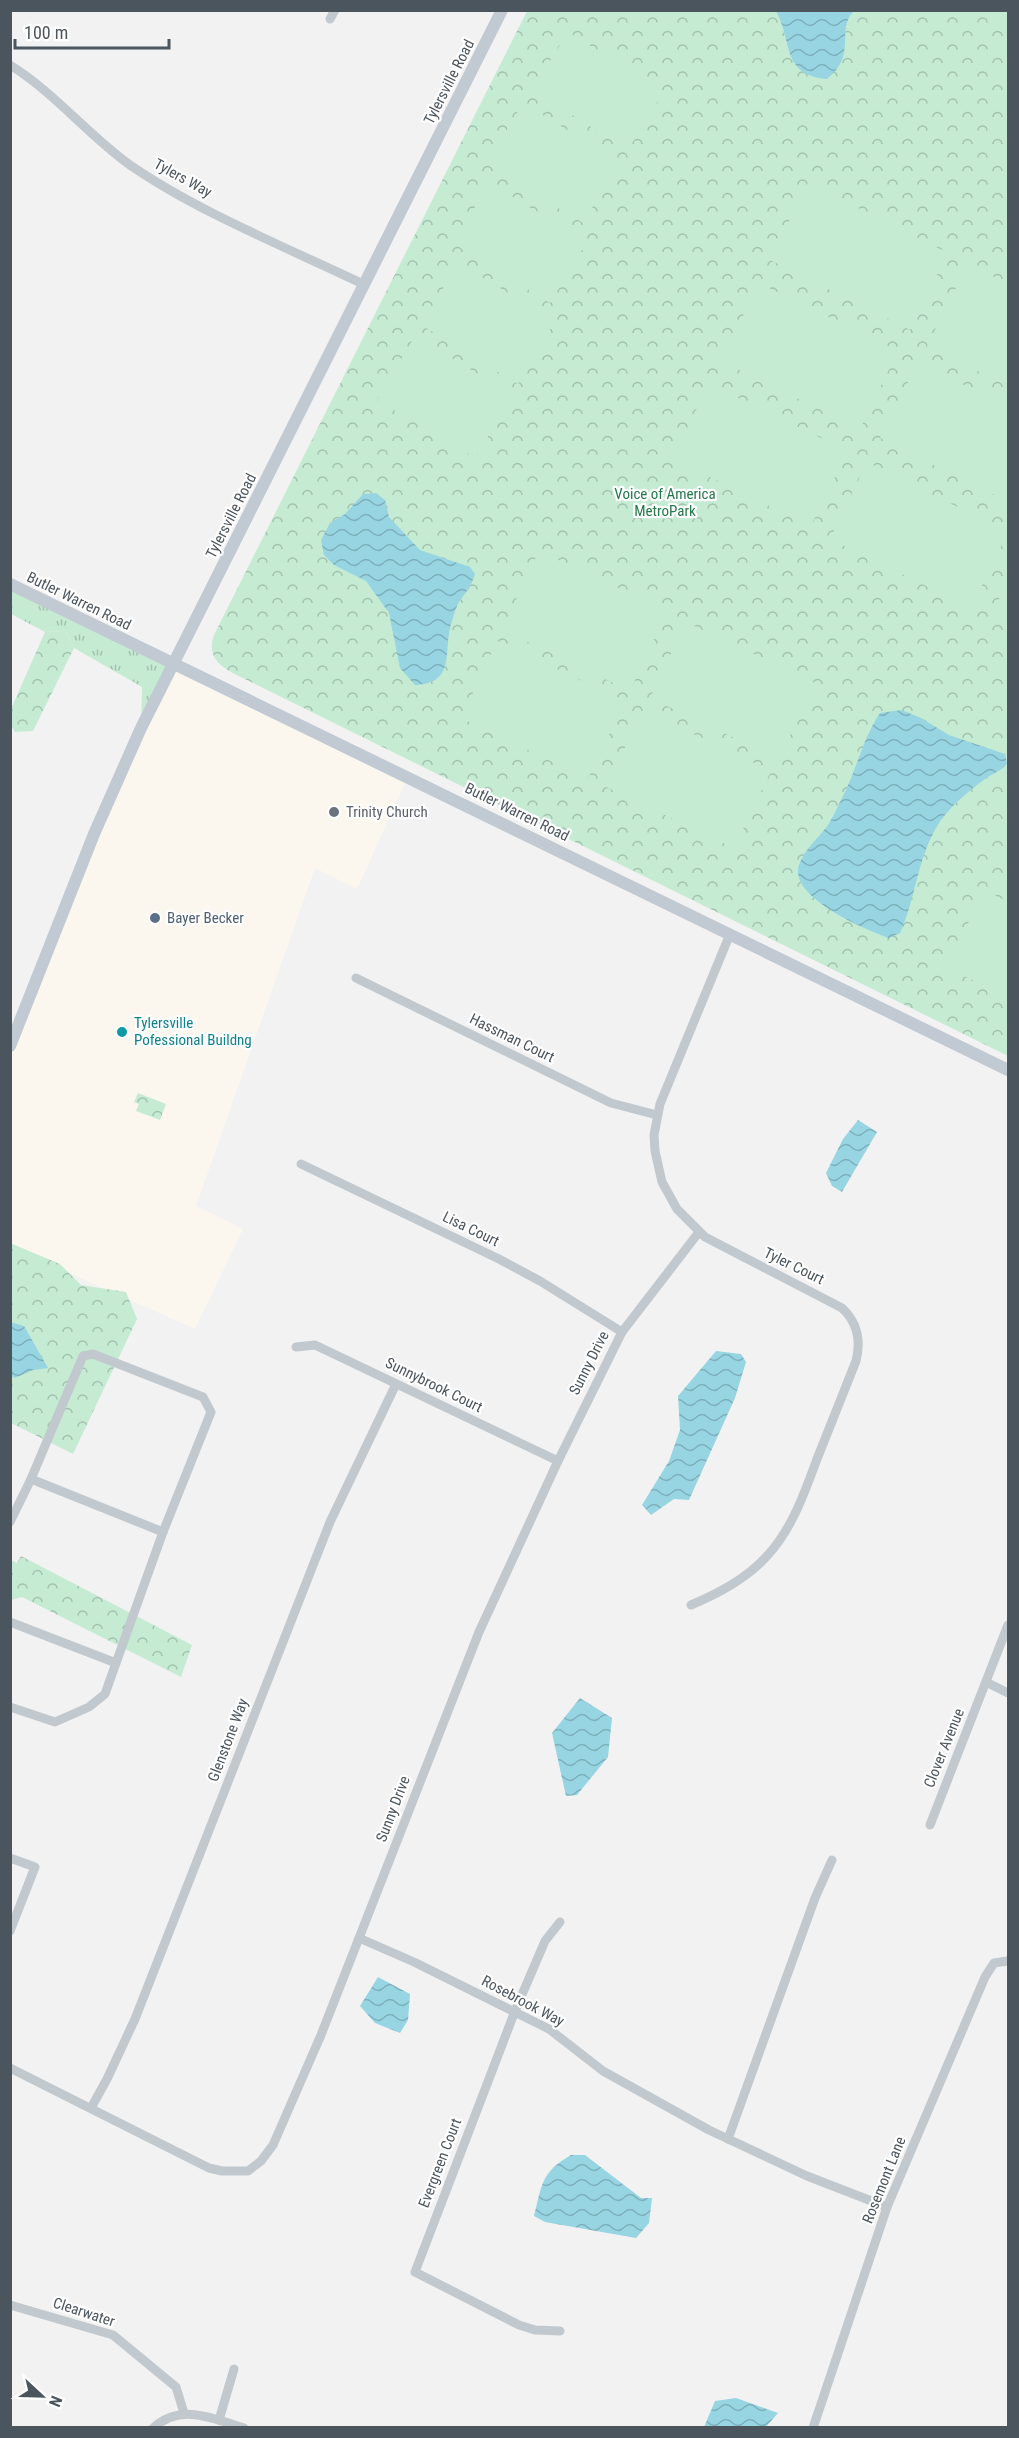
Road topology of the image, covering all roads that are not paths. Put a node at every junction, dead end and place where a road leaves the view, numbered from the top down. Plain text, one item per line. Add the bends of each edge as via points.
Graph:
1 (502, 10) edge
2 (10, 65) edge
3 (363, 284) junction
4 (10, 584) edge
5 (173, 664) junction
6 (730, 934) junction
7 (356, 978) dead end
8 (10, 1047) edge
9 (1008, 1070) edge
10 (657, 1116) junction
11 (301, 1164) dead end
12 (699, 1232) junction
13 (622, 1332) junction
14 (296, 1347) dead end
15 (396, 1384) junction
16 (558, 1461) junction
17 (31, 1479) junction
18 (10, 1522) edge
19 (163, 1532) junction
20 (691, 1605) dead end
21 (10, 1622) edge
22 (1008, 1624) edge
23 (116, 1663) junction
24 (986, 1682) junction
25 (1008, 1693) edge
26 (10, 1707) edge
27 (930, 1825) dead end
28 (10, 1858) edge
29 (832, 1860) dead end
30 (560, 1922) dead end
31 (10, 1931) edge
32 (359, 1938) junction
33 (1008, 1961) edge
34 (515, 2011) junction
35 (10, 2068) edge
36 (91, 2108) junction
37 (728, 2139) junction
38 (887, 2207) junction
39 (10, 2305) edge
40 (560, 2331) dead end
41 (234, 2370) dead end
42 (184, 2413) junction
43 (219, 2420) junction
44 (153, 2427) edge
45 (244, 2427) edge
46 (813, 2427) edge

1 - 3 main road, Tylersville Road
2 - 3 street, Tylers Way via 35,81 140,171 216,213
3 - 5 main road, Tylersville Road
4 - 5 main road, Butler Warren Road
5 - 6 main road, Butler Warren Road
5 - 8 main road, Tylersville Road via 103,814
6 - 9 main road, Butler Warren Road
6 - 10 street, Tyler Court
7 - 10 street, Hassman Court via 611,1103
10 - 12 street, Tyler Court via 655,1151 662,1182 677,1209
11 - 13 street, Lisa Court via 499,1259
12 - 13 street, Sunny Drive
12 - 20 street, Tyler Court via 842,1308 855,1325 859,1347 802,1498 782,1539 738,1581
13 - 16 street, Sunny Drive
14 - 15 street, Sunnybrook Court via 315,1345
15 - 16 street, Sunnybrook Court
15 - 36 street, Glenstone Way via 330,1522 135,2019
16 - 32 street, Sunny Drive via 478,1632
17 - 18 street
17 - 19 street
17 - 19 street via 83,1356 93,1354 203,1397 211,1412
19 - 23 street
21 - 23 street
22 - 24 street, Clover Avenue
23 - 26 street via 105,1694 89,1707 55,1722
24 - 25 street
24 - 27 street, Clover Avenue
28 - 31 street via 35,1867
29 - 37 street
30 - 34 street, Evergreen Court via 545,1941
32 - 34 street, Rosebrook Way
32 - 36 street, Sunny Drive via 273,2145 248,2171 209,2168
33 - 38 street, Rosemont Lane via 994,1963 985,1977
34 - 37 street, Rosebrook Way via 549,2029 603,2071
34 - 40 street, Evergreen Court via 415,2272 519,2325
35 - 36 street, Sunny Drive
37 - 38 street, Rosebrook Way
38 - 46 street, Rosemont Lane
39 - 42 street, Clearwater via 113,2336 176,2386
41 - 43 street
42 - 43 street
42 - 44 street
43 - 45 street

